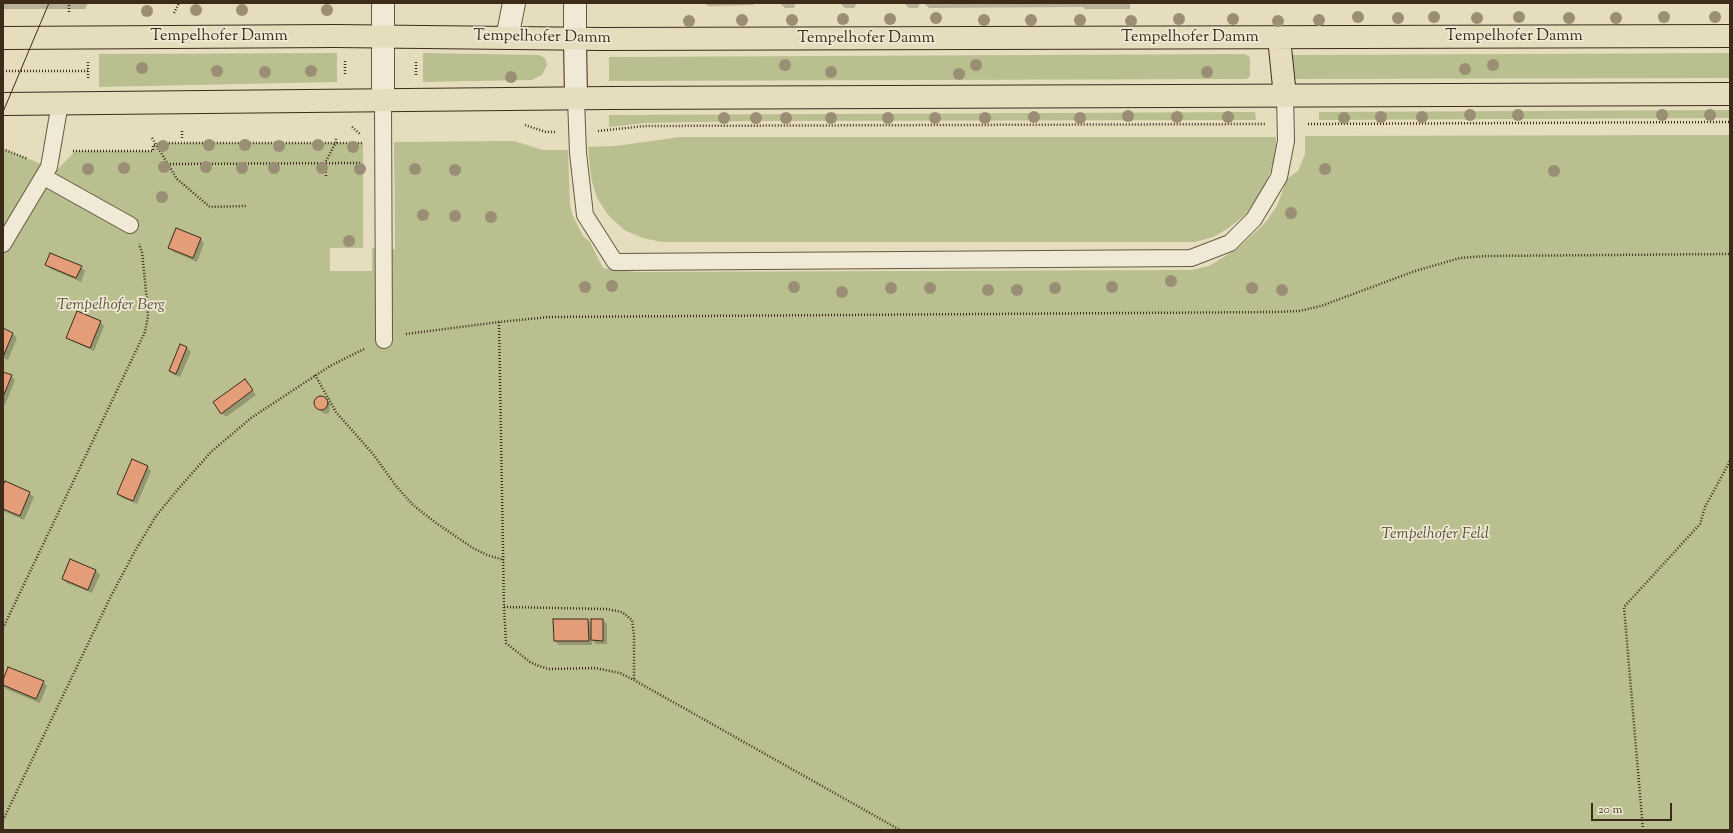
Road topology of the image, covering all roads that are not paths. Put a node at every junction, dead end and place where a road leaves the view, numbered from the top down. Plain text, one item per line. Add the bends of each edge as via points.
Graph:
1 (383, 3) edge
2 (514, 3) edge
3 (574, 3) edge
4 (1730, 36) edge
5 (383, 37) junction
6 (3, 38) edge
7 (507, 38) junction
8 (1279, 38) junction
9 (575, 39) junction
10 (1730, 94) edge
11 (1285, 96) junction
12 (576, 99) junction
13 (383, 101) junction
14 (3, 104) edge
15 (60, 104) junction
16 (46, 172) junction
17 (130, 225) road end
18 (3, 244) edge
19 (384, 340) road end

1 - 5 street
2 - 7 street
3 - 9 street
4 - 8 main road, Tempelhofer Damm
5 - 6 main road, Tempelhofer Damm
5 - 7 main road, Tempelhofer Damm
5 - 13 street
7 - 9 main road, Tempelhofer Damm
8 - 9 main road, Tempelhofer Damm
8 - 11 main road
9 - 12 street
10 - 11 main road
11 - 12 main road
11 - 12 lane via 1286,141 1279,177 1254,220 1230,243 1191,258 615,262 585,215 578,153
12 - 13 main road
13 - 15 main road
13 - 19 lane
14 - 15 main road
15 - 16 lane
16 - 17 lane
16 - 18 lane

